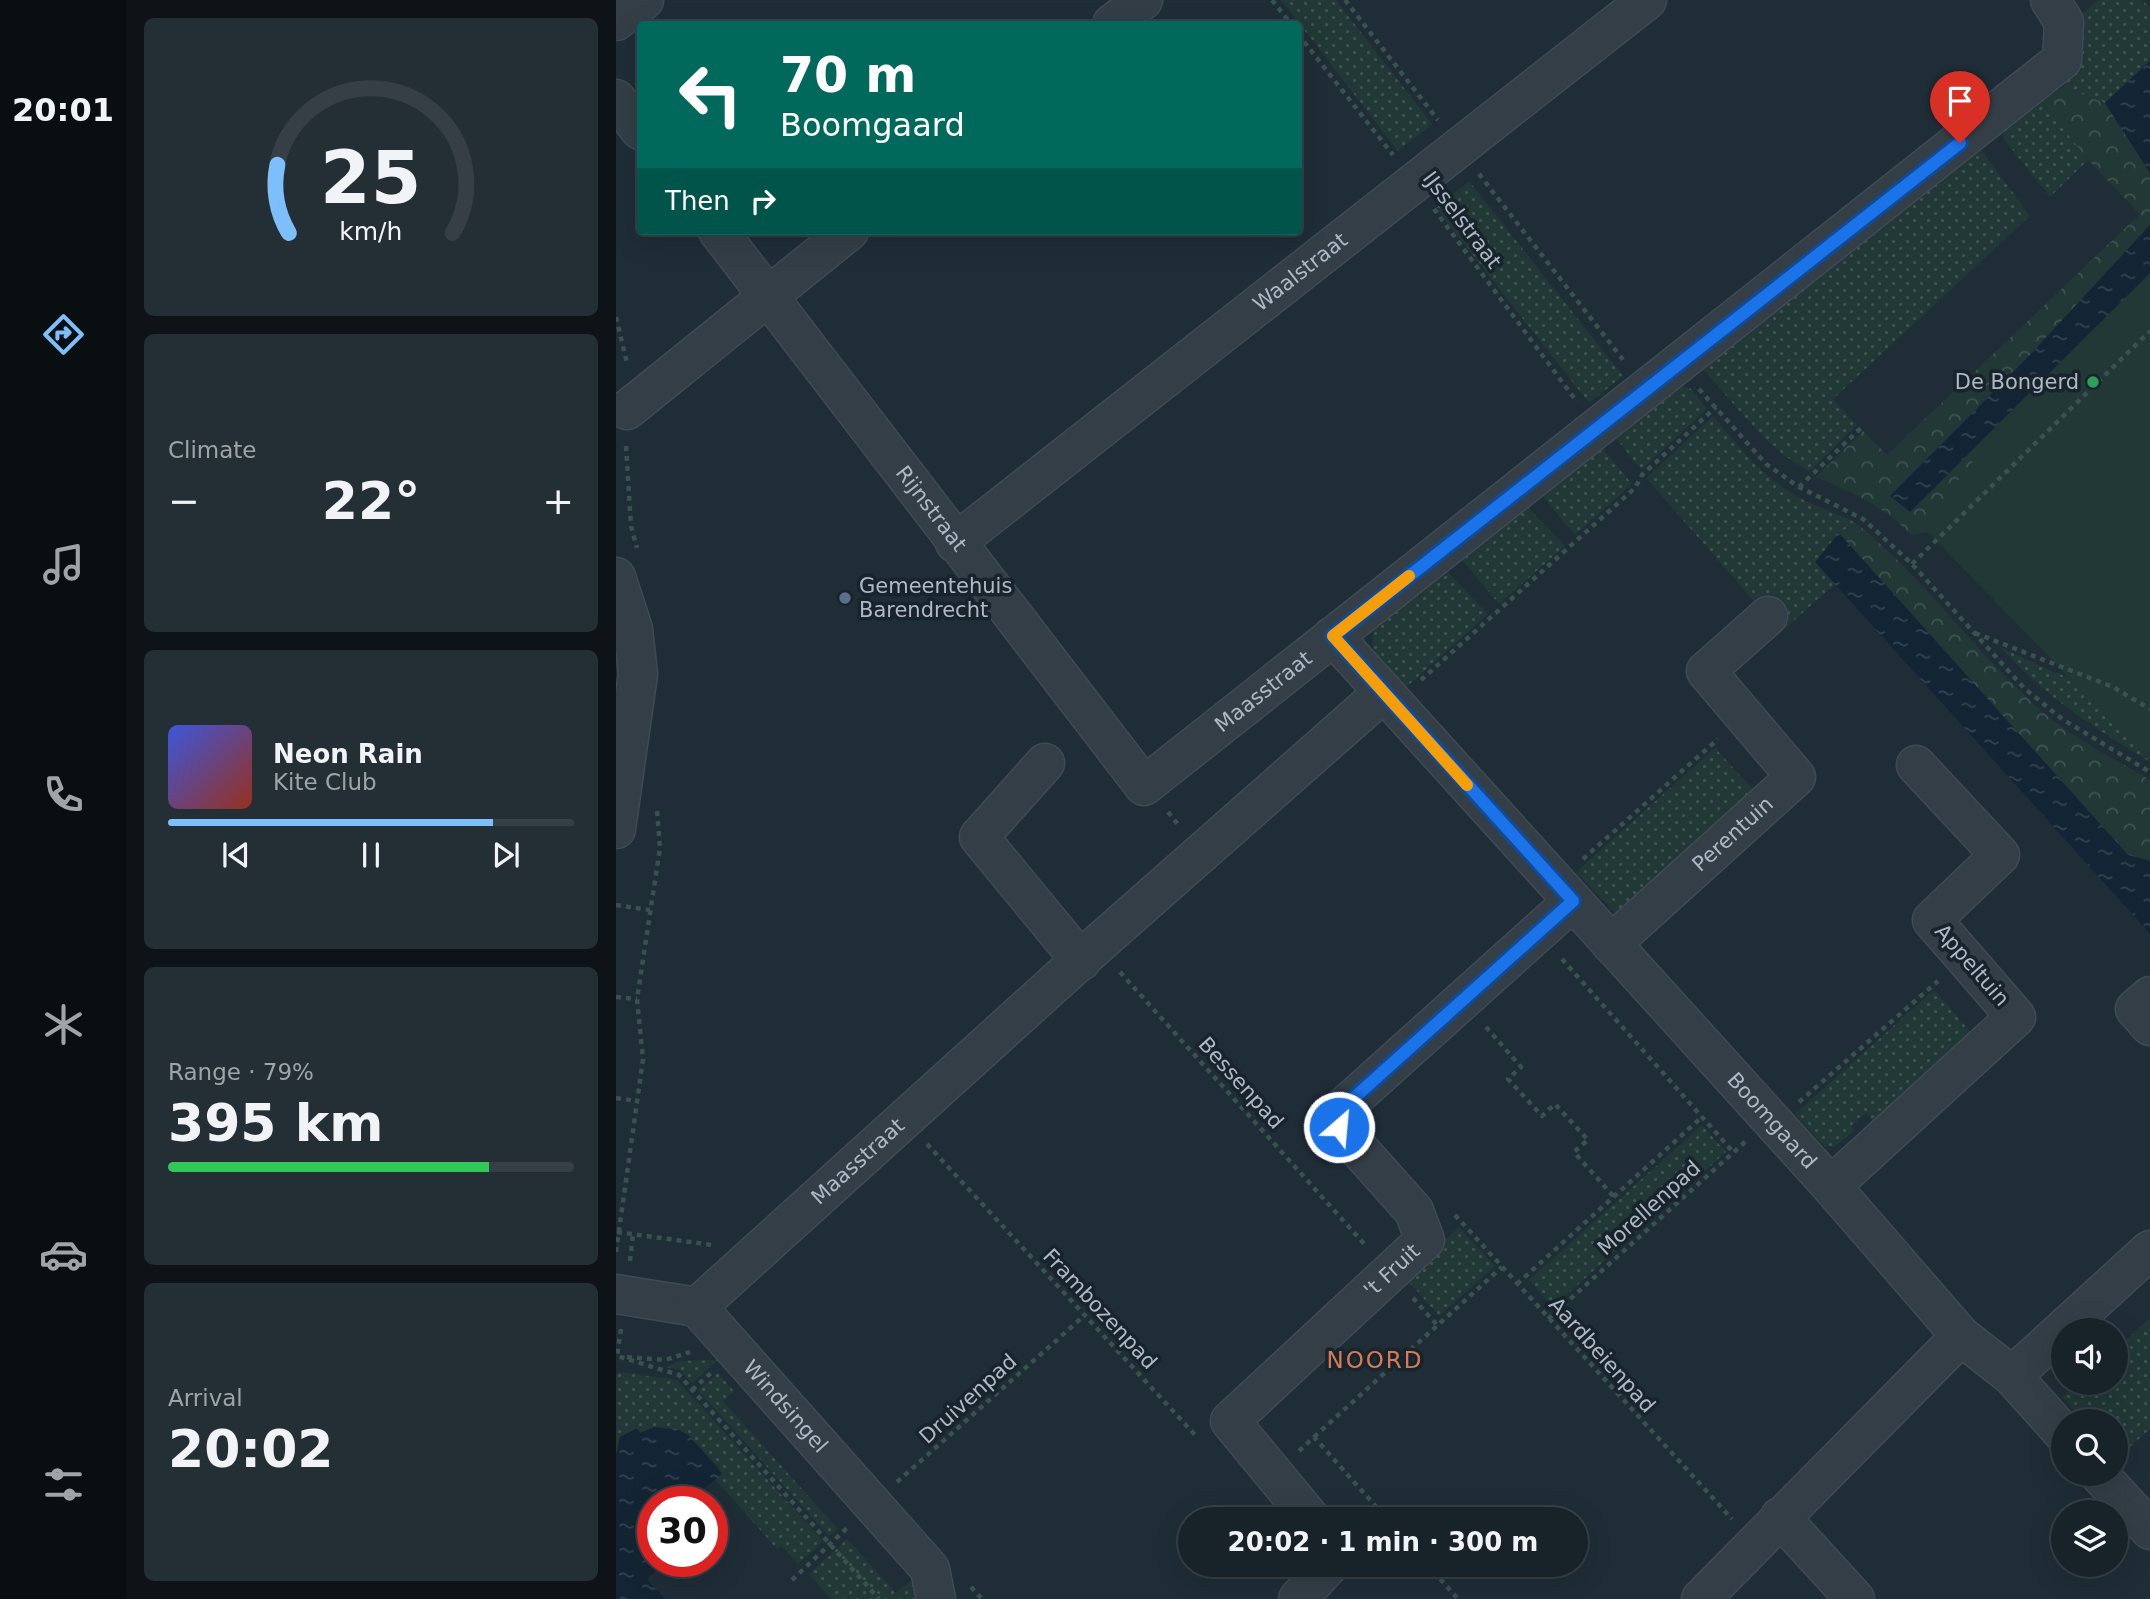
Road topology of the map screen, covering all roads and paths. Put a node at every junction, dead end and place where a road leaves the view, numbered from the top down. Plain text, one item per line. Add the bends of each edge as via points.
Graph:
1 (644, 0) edge
2 (1143, 0) edge
3 (1272, 0) edge
4 (1345, 0) edge
5 (1647, 0) edge
6 (2050, 0) edge
7 (616, 21) edge
8 (1116, 21) edge
9 (1289, 21) edge
10 (1302, 39) edge
11 (616, 99) edge
12 (637, 127) edge
13 (1458, 146) junction
14 (1413, 181) junction
15 (721, 235) edge
16 (844, 235) edge
17 (767, 295) junction
18 (2150, 331) edge
19 (1678, 366) junction
20 (1646, 389) junction
21 (1716, 407) junction
22 (627, 410) dead end
23 (1596, 428) junction
24 (1861, 428) dead end
25 (1799, 487) junction
26 (955, 543) junction
27 (1912, 564) junction
28 (616, 577) edge
29 (1768, 616) dead end
30 (1971, 632) junction
31 (1333, 636) junction
32 (1389, 698) junction
33 (2150, 709) edge
34 (1744, 715) junction
35 (1045, 763) dead end
36 (1916, 765) dead end
37 (2150, 772) edge
38 (1144, 786) junction
39 (616, 829) edge
40 (1200, 853) junction
41 (1564, 892) junction
42 (616, 905) edge
43 (650, 910) dead end
44 (1538, 933) junction
45 (1611, 944) junction
46 (1089, 953) junction
47 (1965, 958) junction
48 (2150, 996) edge
49 (616, 997) edge
50 (637, 999) dead end
51 (1462, 1001) junction
52 (2150, 1026) edge
53 (616, 1098) edge
54 (637, 1101) dead end
55 (1702, 1118) junction
56 (1770, 1119) junction
57 (905, 1121) junction
58 (1734, 1153) junction
59 (1831, 1186) junction
60 (1614, 1197) junction
61 (617, 1232) edge
62 (1425, 1240) junction
63 (2150, 1250) edge
64 (616, 1252) edge
65 (756, 1252) junction
66 (1502, 1267) junction
67 (1390, 1273) junction
68 (1517, 1284) junction
69 (616, 1294) edge
70 (697, 1307) junction
71 (1085, 1315) junction
72 (1548, 1319) junction
73 (1961, 1336) junction
74 (735, 1352) junction
75 (617, 1356) edge
76 (2012, 1376) junction
77 (2051, 1420) edge
78 (1198, 1437) dead end
79 (1314, 1437) junction
80 (1273, 1476) junction
81 (2110, 1486) edge
82 (871, 1506) junction
83 (1300, 1507) edge
84 (1376, 1507) edge
85 (1780, 1517) junction
86 (2150, 1530) edge
87 (1754, 1543) junction
88 (831, 1544) junction
89 (1318, 1577) edge
90 (1439, 1577) edge
91 (792, 1580) dead end
92 (879, 1599) edge
93 (936, 1599) edge
94 (1297, 1599) edge
95 (1458, 1599) edge
96 (1701, 1599) edge
97 (1856, 1599) edge

1 - 7 street
2 - 8 street
3 - 9 path
4 - 13 path, IJsselstraat
5 - 13 street, Waalstraat
6 - 19 street, Maasstraat via 2064,22 2062,60
10 - 14 path, IJsselstraat
11 - 12 street
13 - 14 street, Waalstraat
13 - 20 path, IJsselstraat
14 - 23 path, IJsselstraat
14 - 26 street, Waalstraat
15 - 17 street, Rijnstraat
16 - 17 street
17 - 22 street
17 - 26 street, Rijnstraat
18 - 27 path
19 - 20 street, Maasstraat
19 - 21 path
20 - 23 street, Maasstraat
21 - 25 path via 1766,464
21 - 32 path via 1642,475 1635,488
23 - 31 street, Maasstraat
24 - 25 path
25 - 27 path via 1863,519
26 - 38 street, Rijnstraat
27 - 30 path
28 - 39 street via 633,629 638,674
29 - 34 street, Perentuin via 1706,671
30 - 33 path via 2113,687
30 - 37 path via 2024,688 2062,719
31 - 32 street, Boomgaard
31 - 38 street, Maasstraat
32 - 40 street, Maasstraat
32 - 41 street, Boomgaard
34 - 41 path
34 - 45 street, Perentuin via 1796,776
35 - 46 street via 979,837
36 - 47 street, Appeltuin via 2000,855 1932,920
38 - 40 path
40 - 46 street, Maasstraat
41 - 44 street, 't Fruit
41 - 45 street, Boomgaard
42 - 43 path
44 - 51 street, 't Fruit
44 - 55 path
45 - 56 street, Boomgaard
46 - 57 street, Maasstraat
46 - 67 path, Bessenpad
47 - 56 path, Morellenpad via 1790,1110
47 - 59 street, Appeltuin via 2016,1017
48 - 52 street via 2135,1009
49 - 50 path
51 - 60 path via 1521,1067 1508,1079 1533,1107 1542,1116 1555,1104 1588,1140 1574,1152
51 - 62 street, 't Fruit via 1345,1106 1339,1127 1414,1211
53 - 54 path
55 - 58 path
55 - 60 path
56 - 58 path, Morellenpad
56 - 59 street, Boomgaard
57 - 65 street, Maasstraat
57 - 71 path, Frambozenpad
58 - 72 path, Morellenpad
59 - 73 street, Boomgaard
60 - 68 path
61 - 64 path
61 - 65 path
62 - 66 path, Aardbeienpad via 1455,1215
62 - 67 street, 't Fruit
63 - 76 street
65 - 70 street, Maasstraat
66 - 68 path, Aardbeienpad
66 - 79 path
67 - 80 street, 't Fruit via 1230,1421
68 - 72 path, Aardbeienpad
69 - 70 street
70 - 74 street, Windsingel
71 - 78 path, Frambozenpad
71 - 82 path, Druivenpad
72 - 87 path, Aardbeienpad
73 - 76 street, Boomgaard
73 - 85 street
74 - 75 path via 682,1353 665,1360
74 - 82 street, Windsingel
75 - 88 path via 679,1375
76 - 77 street, Boomgaard
79 - 80 path
79 - 84 path
80 - 83 street, 't Fruit
81 - 86 street
82 - 88 path
82 - 93 street, Windsingel via 930,1569
85 - 87 street
85 - 97 street
87 - 96 street
88 - 91 path
88 - 92 path
89 - 94 street
90 - 95 path

